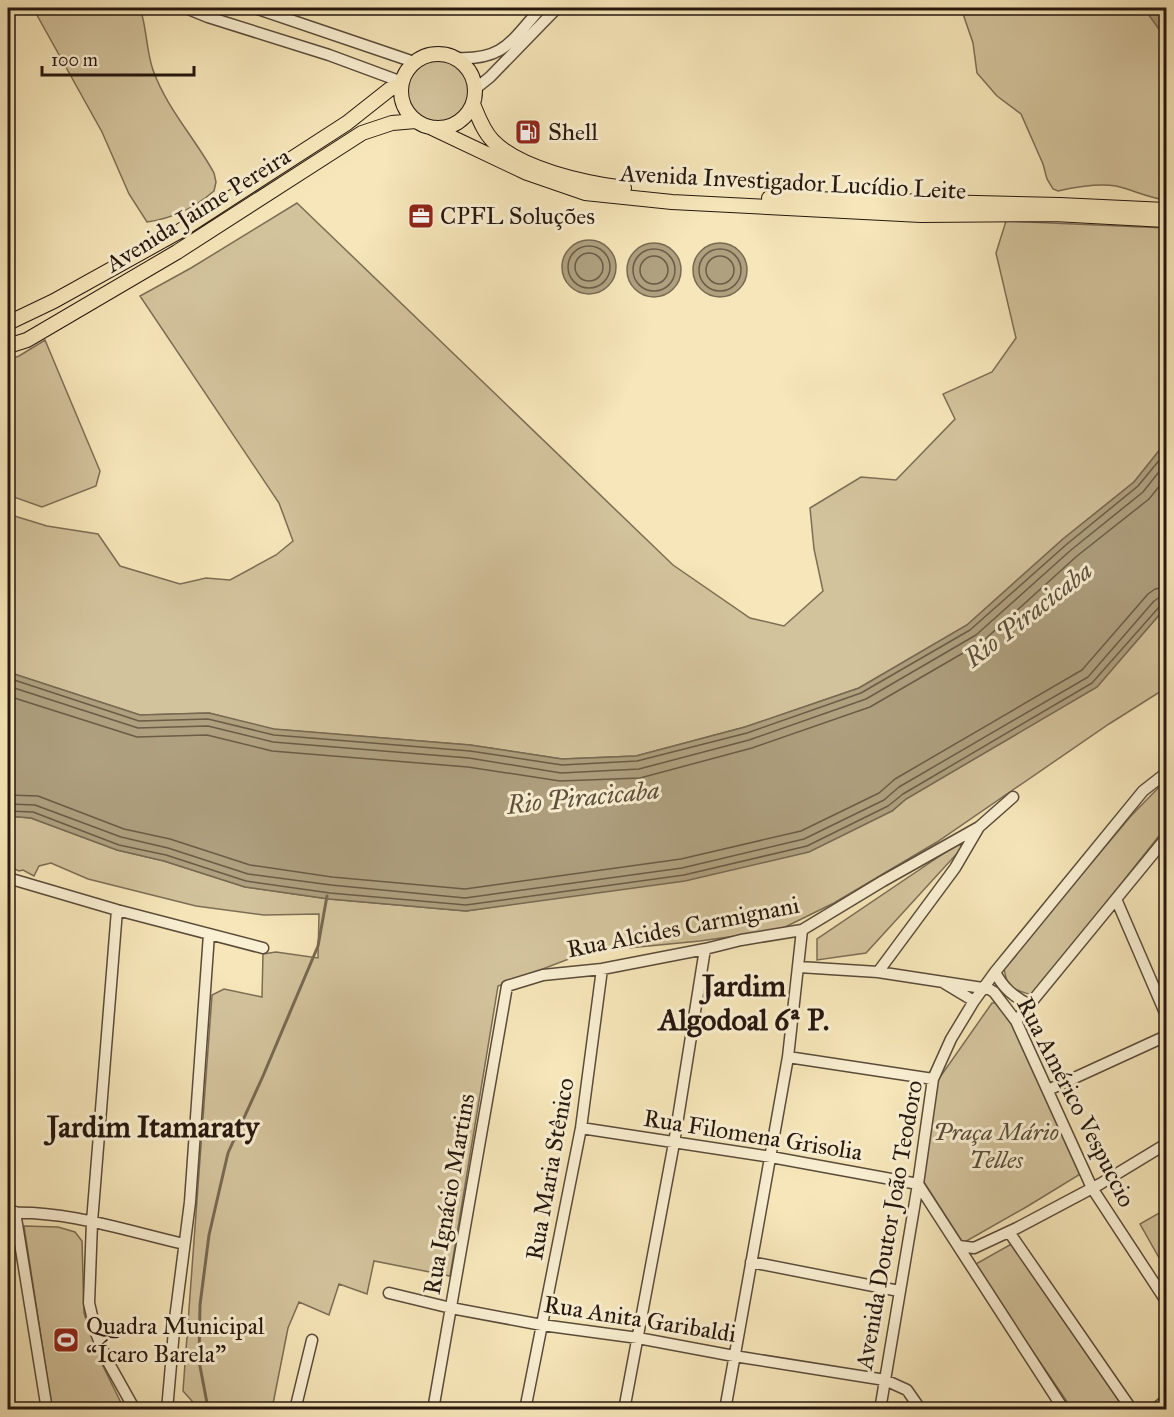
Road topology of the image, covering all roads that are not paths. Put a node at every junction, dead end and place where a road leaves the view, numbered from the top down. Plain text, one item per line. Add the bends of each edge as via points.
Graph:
1 (186, 8) edge
2 (255, 8) edge
3 (541, 8) edge
4 (558, 8) edge
5 (454, 58) junction
6 (414, 62) junction
7 (402, 84) junction
8 (475, 89) junction
9 (473, 104) junction
10 (416, 121) junction
11 (430, 128) junction
12 (1167, 210) edge
13 (1167, 220) edge
14 (8, 323) edge
15 (8, 346) edge
16 (1167, 773) edge
17 (1013, 797) dead end
18 (979, 827) junction
19 (1167, 838) edge
20 (8, 878) edge
21 (1116, 899) junction
22 (117, 910) junction
23 (802, 930) junction
24 (209, 934) junction
25 (263, 948) dead end
26 (705, 949) junction
27 (799, 967) junction
28 (602, 969) junction
29 (878, 972) junction
30 (995, 972) junction
31 (938, 980) junction
32 (507, 986) joint
33 (984, 988) junction
34 (974, 1001) junction
35 (1030, 1005) junction
36 (1167, 1015) edge
37 (1016, 1021) junction
38 (1167, 1035) edge
39 (788, 1057) junction
40 (933, 1079) junction
41 (1048, 1090) junction
42 (581, 1128) junction
43 (674, 1143) junction
44 (1167, 1144) edge
45 (771, 1157) junction
46 (918, 1184) junction
47 (1092, 1188) junction
48 (11, 1213) edge
49 (92, 1222) junction
50 (1009, 1232) junction
51 (1017, 1241) junction
52 (184, 1244) junction
53 (959, 1246) junction
54 (751, 1262) junction
55 (971, 1266) junction
56 (899, 1292) junction
57 (389, 1293) dead end
58 (1167, 1301) edge
59 (451, 1308) junction
60 (542, 1325) junction
61 (638, 1338) junction
62 (312, 1340) dead end
63 (734, 1356) junction
64 (885, 1380) junction
65 (1167, 1400) edge
66 (46, 1410) edge
67 (135, 1410) edge
68 (167, 1410) edge
69 (295, 1410) edge
70 (433, 1410) edge
71 (525, 1410) edge
72 (624, 1410) edge
73 (725, 1410) edge
74 (880, 1410) edge
75 (921, 1410) edge
76 (1064, 1410) edge
77 (1132, 1410) edge
78 (1154, 1410) edge

1 - 7 street via 362,66
2 - 6 street
3 - 5 street via 495,54
4 - 8 street
5 - 6 main road via 441,54
5 - 8 main road via 468,71
6 - 7 main road
7 - 10 main road via 403,105
7 - 14 main road, Avenida Jaime Pereira via 180,231
8 - 9 main road
9 - 11 main road via 460,121
9 - 12 main road, Avenida Investigador Lucídio Leite via 492,140 516,159 563,176 616,187 680,195
10 - 11 main road
10 - 15 main road, Avenida Jaime Pereira via 393,123 362,133 177,252 27,340
11 - 13 main road, Avenida Investigador Lucídio Leite via 527,174 585,193 672,202 921,215 1054,214
16 - 30 street, Avenida Doutor João Teodoro via 1143,791
17 - 18 street, Rua Alcides Carmignani
18 - 23 street, Rua Alcides Carmignani
18 - 29 street via 955,868
19 - 21 street
20 - 22 street
21 - 35 street
21 - 36 street
22 - 24 street
22 - 49 street
23 - 26 street, Rua Alcides Carmignani
23 - 27 street
24 - 25 street
24 - 52 street
26 - 28 street, Rua Alcides Carmignani
26 - 43 street
27 - 29 street
27 - 39 street
28 - 32 street, Rua Alcides Carmignani via 543,975
28 - 42 street, Rua Maria Stênico
29 - 31 street
30 - 33 street, Avenida Doutor João Teodoro
30 - 35 street via 1006,990
31 - 33 street
31 - 34 street
32 - 59 street, Rua Ignácio Martins
33 - 34 street, Avenida Doutor João Teodoro
33 - 37 street, Rua Américo Vespuccio via 994,992
34 - 40 street, Avenida Doutor João Teodoro
35 - 37 street
37 - 41 street, Rua Américo Vespuccio
38 - 41 street
39 - 40 street
39 - 45 street
40 - 46 street, Avenida Doutor João Teodoro
41 - 47 street, Rua Américo Vespuccio
42 - 43 street, Rua Filomena Grisolia
42 - 60 street, Rua Maria Stênico
43 - 45 street, Rua Filomena Grisolia
43 - 61 street
44 - 47 street
45 - 46 street, Rua Filomena Grisolia
45 - 54 street
46 - 53 street
46 - 56 street, Avenida Doutor João Teodoro
47 - 50 street
47 - 58 street, Rua Américo Vespuccio
48 - 49 street
48 - 66 street
49 - 52 street
49 - 67 street via 89,1304 107,1360
50 - 51 street
50 - 53 street via 974,1248
51 - 55 street via 983,1249
51 - 77 street
52 - 68 street
53 - 55 street
54 - 56 street
54 - 63 street
55 - 76 street
56 - 64 street, Avenida Doutor João Teodoro
57 - 59 street, Rua Anita Garibaldi
59 - 60 street, Rua Anita Garibaldi
59 - 70 street, Rua Ignácio Martins
60 - 61 street, Rua Anita Garibaldi
60 - 71 street, Rua Maria Stênico
61 - 63 street, Rua Anita Garibaldi
61 - 72 street
62 - 69 street
63 - 64 street, Rua Anita Garibaldi
63 - 73 street
64 - 74 street, Avenida Doutor João Teodoro
64 - 75 street, Rua Anita Garibaldi via 908,1390
65 - 78 street

